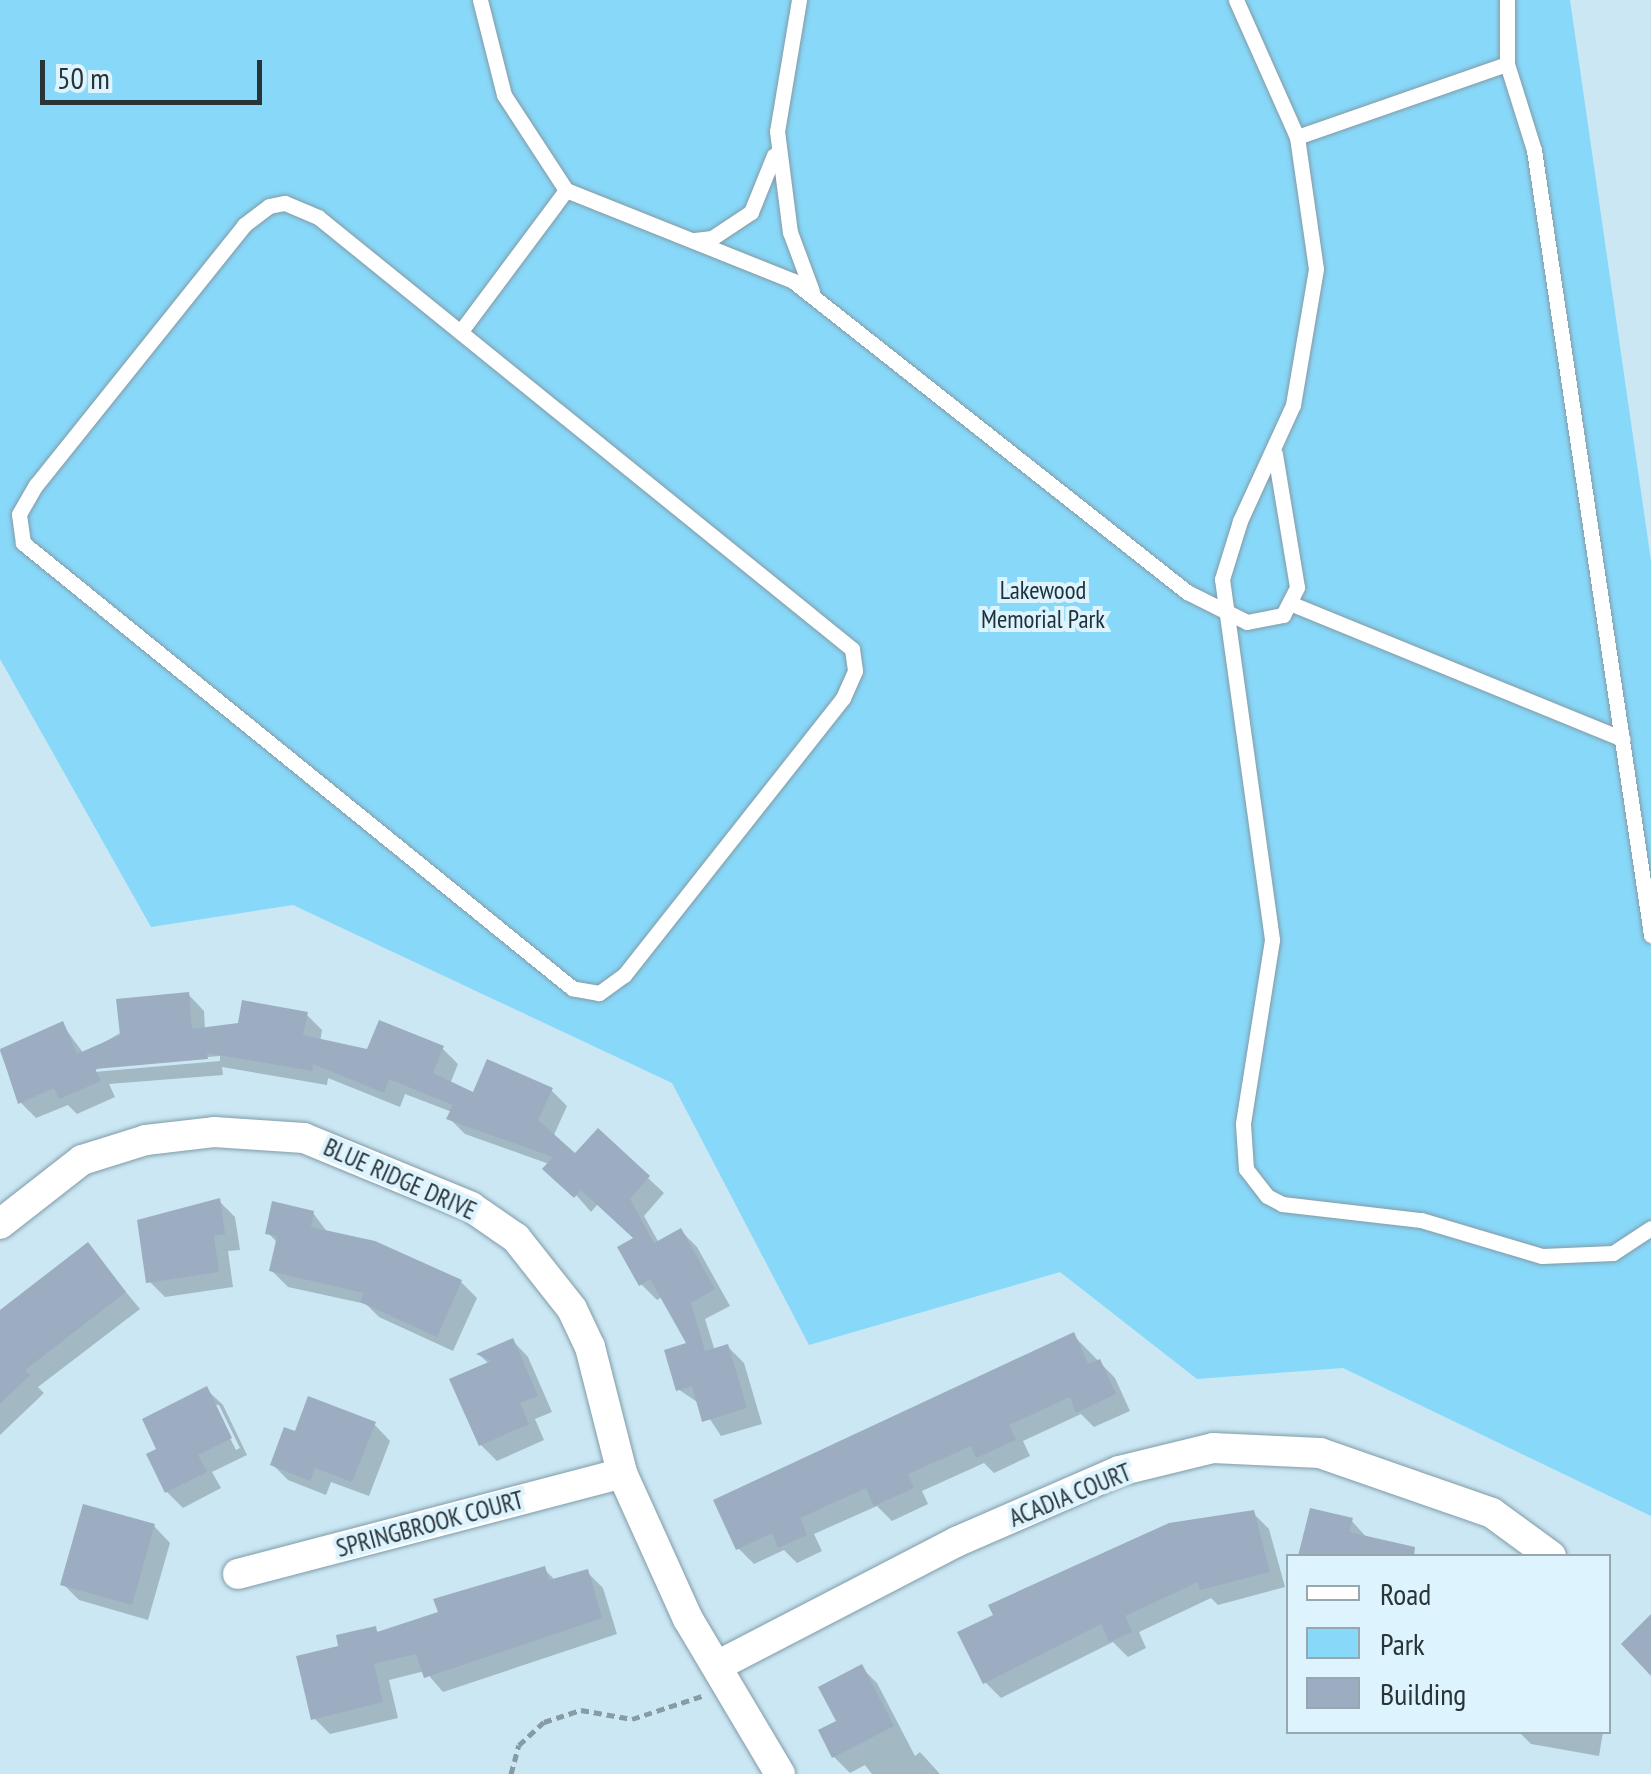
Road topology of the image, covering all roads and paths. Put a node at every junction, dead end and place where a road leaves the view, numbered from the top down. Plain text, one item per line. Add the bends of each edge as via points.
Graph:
1 (480, 0) edge
2 (799, 0) edge
3 (1236, 0) edge
4 (1507, 0) edge
5 (1507, 64) junction
6 (777, 132) junction
7 (1297, 137) junction
8 (566, 190) junction
9 (690, 241) junction
10 (814, 294) junction
11 (460, 331) junction
12 (1275, 454) junction
13 (1292, 604) junction
14 (1228, 618) junction
15 (1622, 739) junction
16 (1651, 935) edge
17 (0, 1224) edge
18 (1651, 1228) edge
19 (622, 1473) junction
20 (1548, 1554) edge
21 (238, 1574) dead end
22 (722, 1676) junction
23 (510, 1774) edge
24 (780, 1774) edge

1 - 8 lane via 504,95
2 - 6 lane
3 - 7 lane
4 - 5 lane
5 - 7 lane
5 - 15 lane via 1534,150
6 - 9 lane via 773,167 751,212 712,238
6 - 10 lane via 790,232
7 - 12 lane via 1316,269 1306,358
8 - 9 lane
8 - 11 lane
9 - 10 lane
10 - 14 lane
11 - 11 lane via 852,649 855,671 843,698 624,976 599,993 572,988 62,581 32,555 19,528 19,514 36,485 244,225 268,206 285,203 318,217
12 - 13 lane via 1296,568
12 - 14 lane via 1231,545 1222,579
13 - 14 lane via 1266,623
13 - 15 lane
14 - 18 lane via 1272,940 1243,1124 1246,1169 1256,1185 1282,1204 1421,1220 1542,1256 1613,1252
15 - 16 lane
17 - 19 street, BLUE RIDGE DRIVE via 82,1160 163,1138 214,1132 304,1138 403,1176 471,1207 516,1238 549,1273 590,1347
19 - 21 street, SPRINGBROOK COURT
19 - 22 street, BLUE RIDGE DRIVE
20 - 22 street, ACADIA COURT via 1492,1513 1320,1453 1213,1448 1119,1471 956,1542
22 - 23 path via 660,1713 632,1718 582,1710 544,1722 519,1745
22 - 24 street, BLUE RIDGE DRIVE

